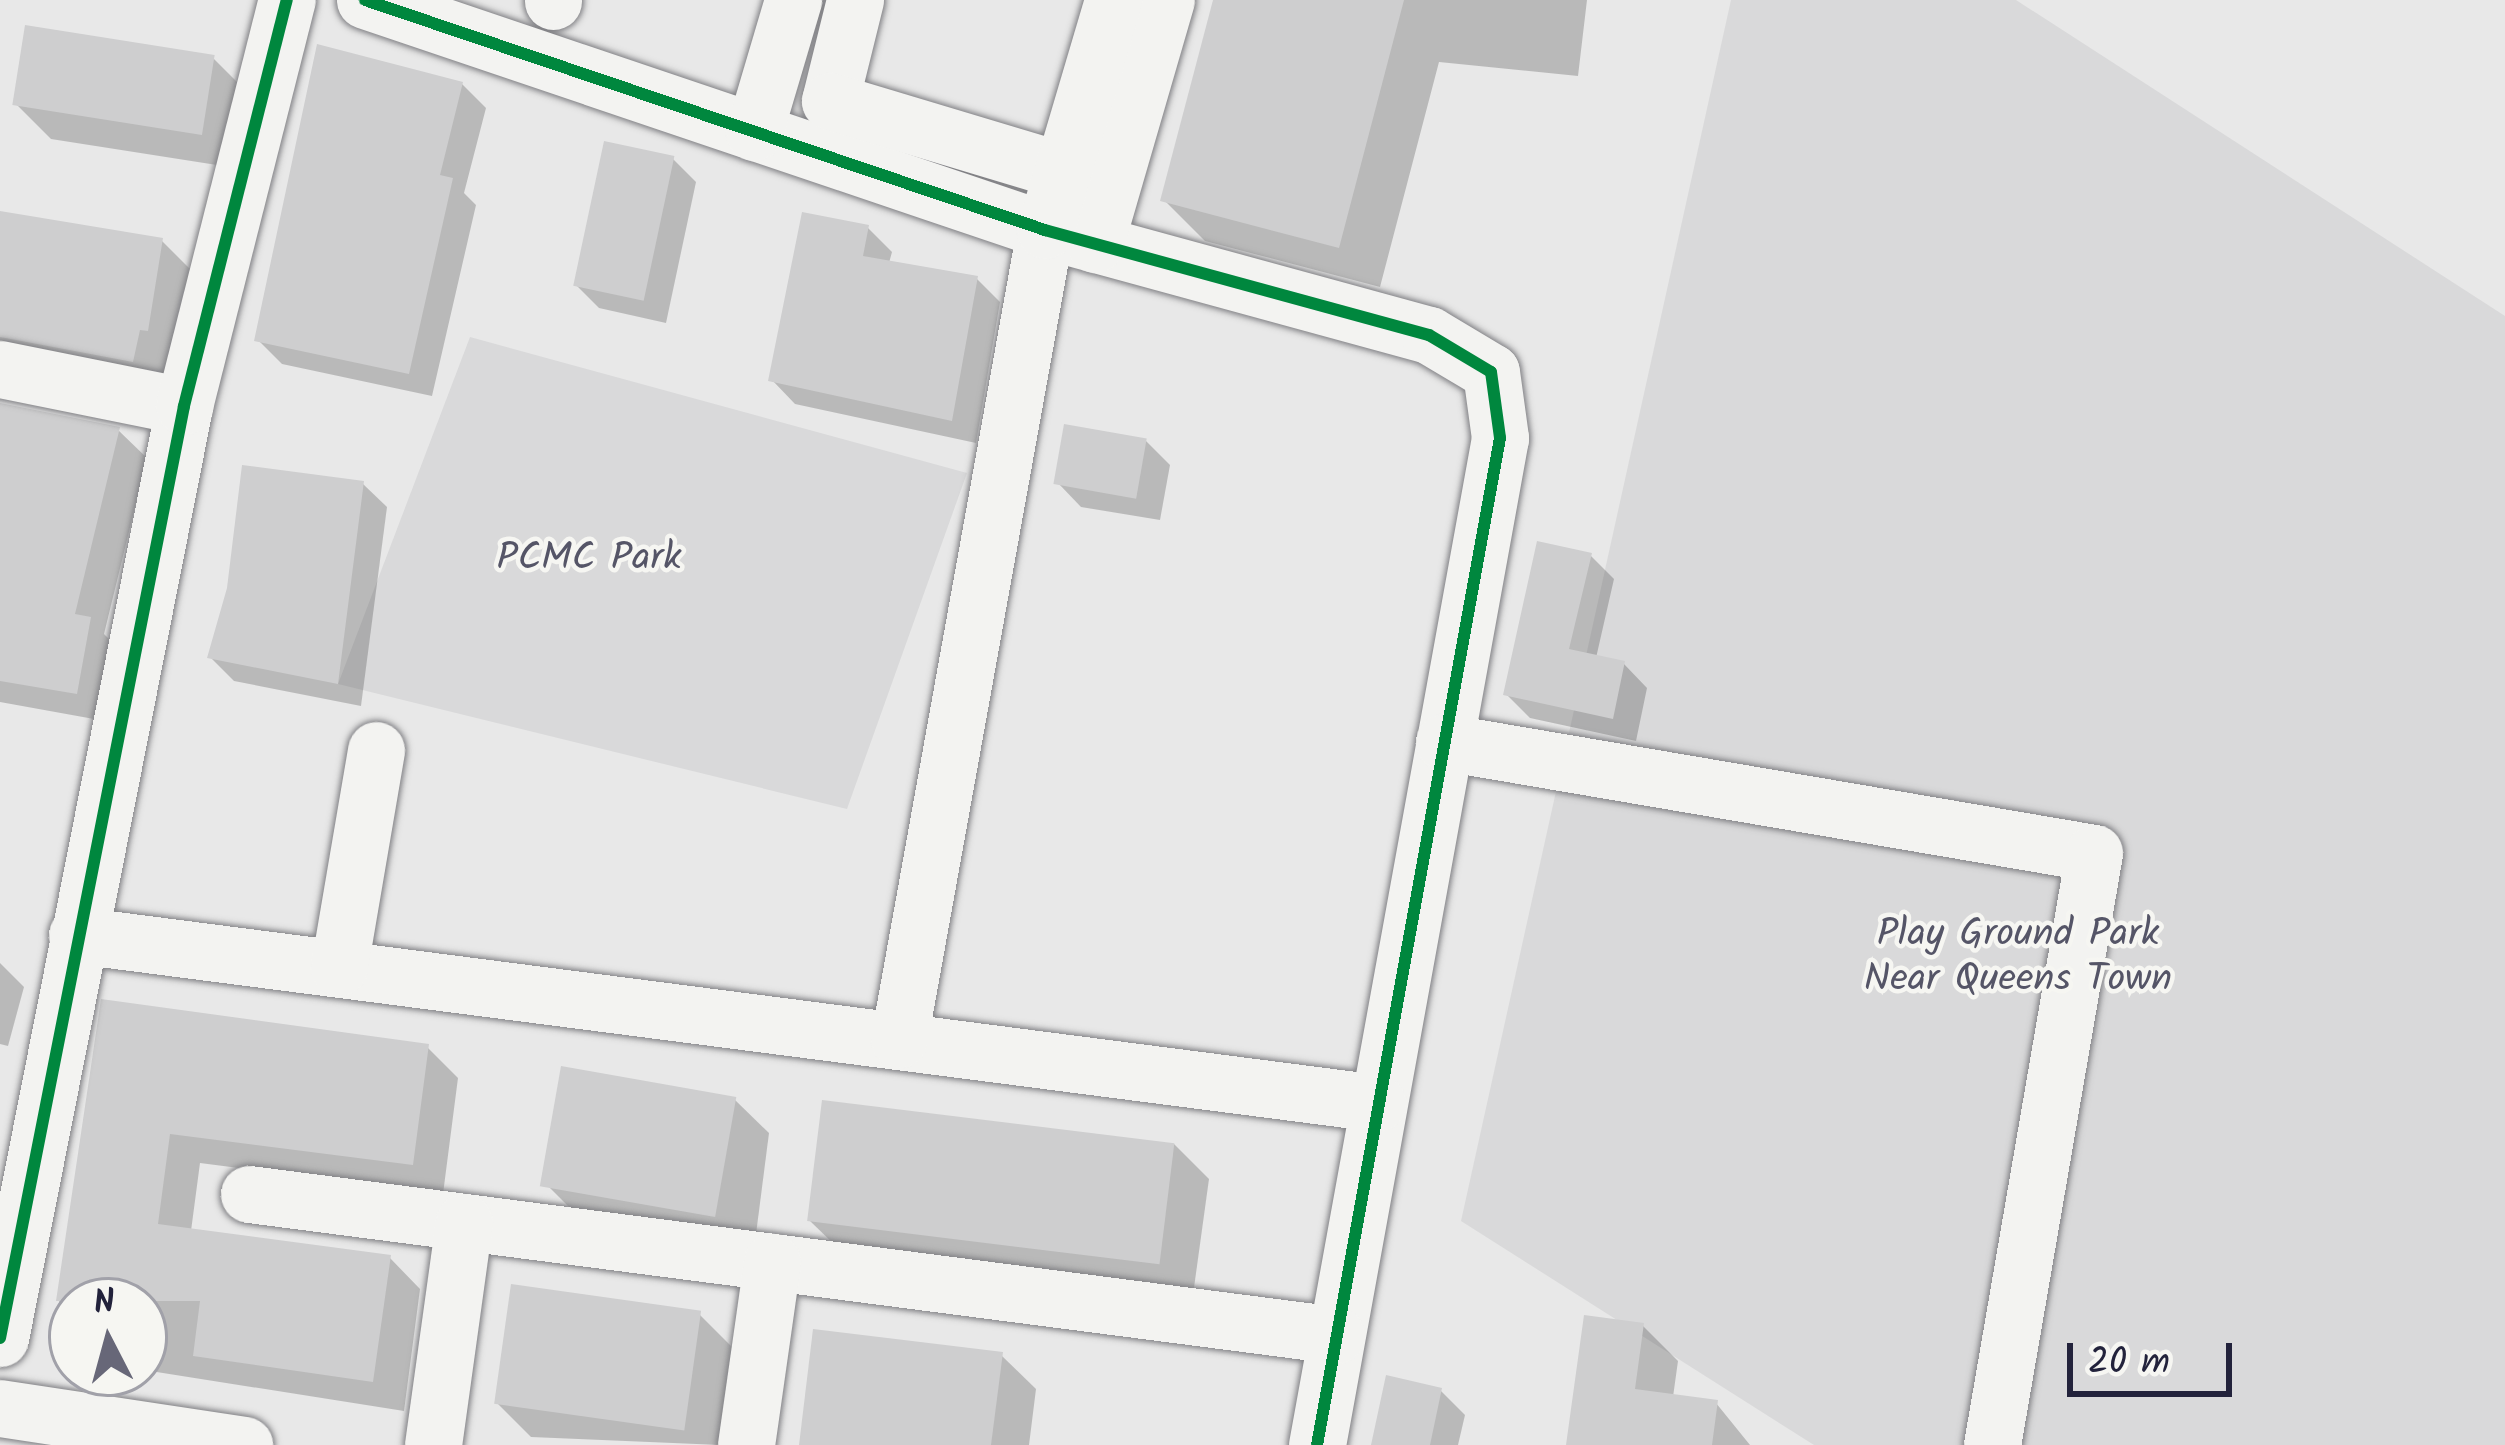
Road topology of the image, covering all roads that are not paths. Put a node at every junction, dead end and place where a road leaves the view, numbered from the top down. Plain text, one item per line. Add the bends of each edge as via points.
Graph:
1 (286, 0) edge
2 (365, 0) edge
3 (793, 0) edge
4 (856, 0) edge
5 (1113, 0) edge
6 (1166, 0) edge
7 (754, 132) junction
8 (1063, 171) junction
9 (1070, 237) junction
10 (0, 369) edge
11 (184, 406) junction
12 (1444, 742) junction
13 (376, 750) dead end
14 (77, 935) junction
15 (339, 967) junction
16 (899, 1039) junction
17 (1377, 1103) junction
18 (249, 1194) dead end
19 (464, 1222) junction
20 (772, 1262) junction
21 (1336, 1335) junction
22 (0, 1338) edge
23 (0, 1408) edge
24 (244, 1445) edge
25 (433, 1445) edge
26 (746, 1445) edge
27 (1317, 1445) edge
28 (1992, 1445) edge

1 - 11 street
2 - 7 street
3 - 7 street
4 - 8 street via 830,100
5 - 8 street
6 - 9 street
7 - 9 street
8 - 9 street
9 - 12 street via 1430,334 1491,372 1500,438
9 - 16 street
10 - 11 street
11 - 14 street
12 - 17 street
12 - 28 street via 2094,853
13 - 15 street
14 - 15 street
14 - 22 street
15 - 16 street
16 - 17 street
17 - 21 street
18 - 19 street
19 - 20 street
19 - 25 street
20 - 21 street
20 - 26 street
21 - 27 street
23 - 24 street

